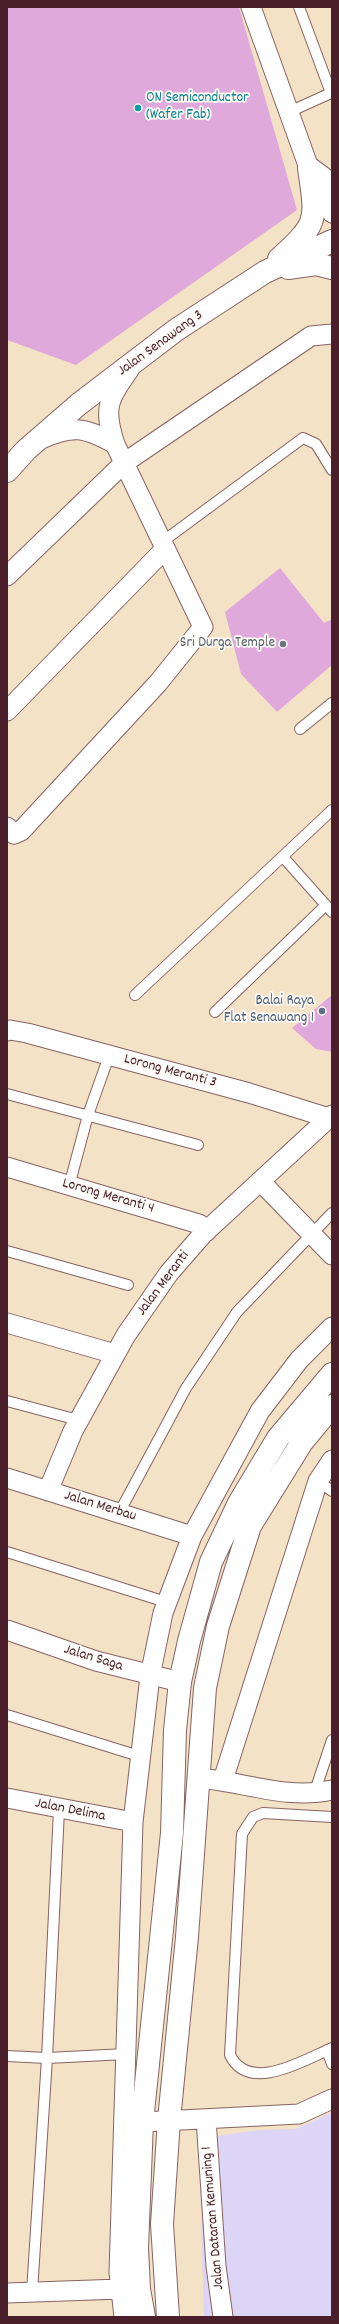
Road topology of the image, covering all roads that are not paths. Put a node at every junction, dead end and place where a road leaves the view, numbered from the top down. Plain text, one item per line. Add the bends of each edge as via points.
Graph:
1 (251, 7) edge
2 (299, 7) edge
3 (332, 94) edge
4 (289, 112) junction
5 (309, 168) junction
6 (332, 185) edge
7 (332, 213) edge
8 (332, 241) edge
9 (332, 268) edge
10 (265, 272) junction
11 (332, 334) edge
12 (133, 363) junction
13 (39, 440) junction
14 (115, 444) junction
15 (124, 463) junction
16 (332, 470) edge
17 (7, 471) edge
18 (163, 545) junction
19 (7, 576) edge
20 (332, 703) edge
21 (7, 711) edge
22 (300, 729) dead end
23 (332, 810) edge
24 (7, 827) edge
25 (283, 857) junction
26 (329, 908) edge
27 (136, 995) dead end
28 (215, 1012) dead end
29 (9, 1030) edge
30 (109, 1056) junction
31 (7, 1094) edge
32 (88, 1115) junction
33 (330, 1117) edge
34 (198, 1145) dead end
35 (7, 1167) edge
36 (260, 1181) junction
37 (69, 1186) junction
38 (332, 1214) edge
39 (207, 1231) junction
40 (311, 1234) junction
41 (7, 1251) edge
42 (332, 1255) edge
43 (128, 1285) dead end
44 (7, 1323) edge
45 (332, 1327) edge
46 (115, 1354) junction
47 (332, 1374) edge
48 (7, 1401) edge
49 (332, 1406) edge
50 (78, 1420) junction
51 (332, 1460) edge
52 (7, 1478) edge
53 (325, 1486) edge
54 (48, 1491) junction
55 (119, 1513) junction
56 (192, 1536) junction
57 (7, 1552) edge
58 (166, 1602) junction
59 (7, 1630) edge
60 (150, 1676) junction
61 (180, 1682) junction
62 (7, 1715) edge
63 (332, 1740) edge
64 (139, 1756) junction
65 (199, 1778) junction
66 (223, 1780) junction
67 (323, 1792) edge
68 (7, 1798) edge
69 (59, 1810) junction
70 (332, 1817) edge
71 (134, 1822) junction
72 (329, 2049) edge
73 (126, 2054) junction
74 (7, 2056) edge
75 (47, 2058) junction
76 (332, 2064) edge
77 (332, 2099) edge
78 (206, 2119) junction
79 (169, 2120) junction
80 (142, 2122) junction
81 (121, 2289) junction
82 (32, 2292) junction
83 (7, 2293) edge
84 (124, 2317) edge
85 (144, 2317) edge
86 (168, 2317) edge
87 (224, 2317) edge

1 - 4 street
2 - 3 lane
3 - 4 lane
4 - 5 street
5 - 6 street
5 - 7 street
5 - 10 street via 315,209 312,225 300,240
8 - 10 street, Jalan Senawang 3
9 - 10 street via 316,264
10 - 12 street, Jalan Senawang 3 via 176,330
11 - 15 street via 310,336
12 - 13 street, Jalan Senawang 3 via 79,404
12 - 14 street via 114,391 108,408 108,424
13 - 14 street via 63,430 76,429 93,432
13 - 17 street, Jalan Senawang 3
14 - 15 street
15 - 18 street
15 - 19 street
16 - 18 lane via 316,444 303,438
18 - 21 street
18 - 24 street via 203,626 158,682 21,831 14,834
20 - 22 lane
23 - 25 lane
25 - 26 lane
25 - 27 lane
26 - 28 lane
29 - 30 street, Lorong Meranti 3
30 - 32 lane
30 - 33 street, Lorong Meranti 3
31 - 32 lane
32 - 34 lane
32 - 37 lane
33 - 36 street, Jalan Meranti
35 - 37 street, Lorong Meranti 4
36 - 39 street, Jalan Meranti
36 - 40 street
37 - 39 street, Lorong Meranti 4 via 199,1224
38 - 40 lane
39 - 46 street, Jalan Meranti via 169,1273
40 - 42 street
40 - 55 lane via 237,1312 186,1388
41 - 43 lane
44 - 46 street
45 - 56 street via 299,1360 260,1411
46 - 50 street, Jalan Meranti
47 - 61 street via 278,1438 239,1503 211,1562
48 - 50 lane
49 - 65 street via 302,1442 250,1526 218,1626 205,1688
50 - 54 street, Jalan Meranti
51 - 53 street
52 - 54 street, Jalan Merbau
53 - 66 street
54 - 55 street, Jalan Merbau
55 - 56 street, Jalan Merbau
56 - 58 street
57 - 58 lane
58 - 60 street
59 - 60 street, Jalan Saga via 96,1661
60 - 61 street, Jalan Saga
60 - 64 street
61 - 80 street via 175,1730 172,1833
62 - 64 lane
63 - 67 lane
64 - 71 street
65 - 66 street
65 - 79 street
66 - 67 street via 288,1794
68 - 69 street, Jalan Delima
69 - 71 street, Jalan Delima
69 - 75 lane
70 - 72 lane via 263,1813 253,1817 242,1834 230,2055 234,2064 241,2070 254,2073 285,2070
71 - 73 street
72 - 76 lane
73 - 75 lane
73 - 81 street via 119,2272
74 - 75 lane
75 - 82 lane
77 - 78 street via 299,2114
78 - 79 street
78 - 87 street, Jalan Dataran Kemuning 1 via 216,2266
79 - 80 street
79 - 86 street via 162,2224
80 - 85 street via 137,2248 139,2289
81 - 82 street
81 - 84 street
82 - 83 street

